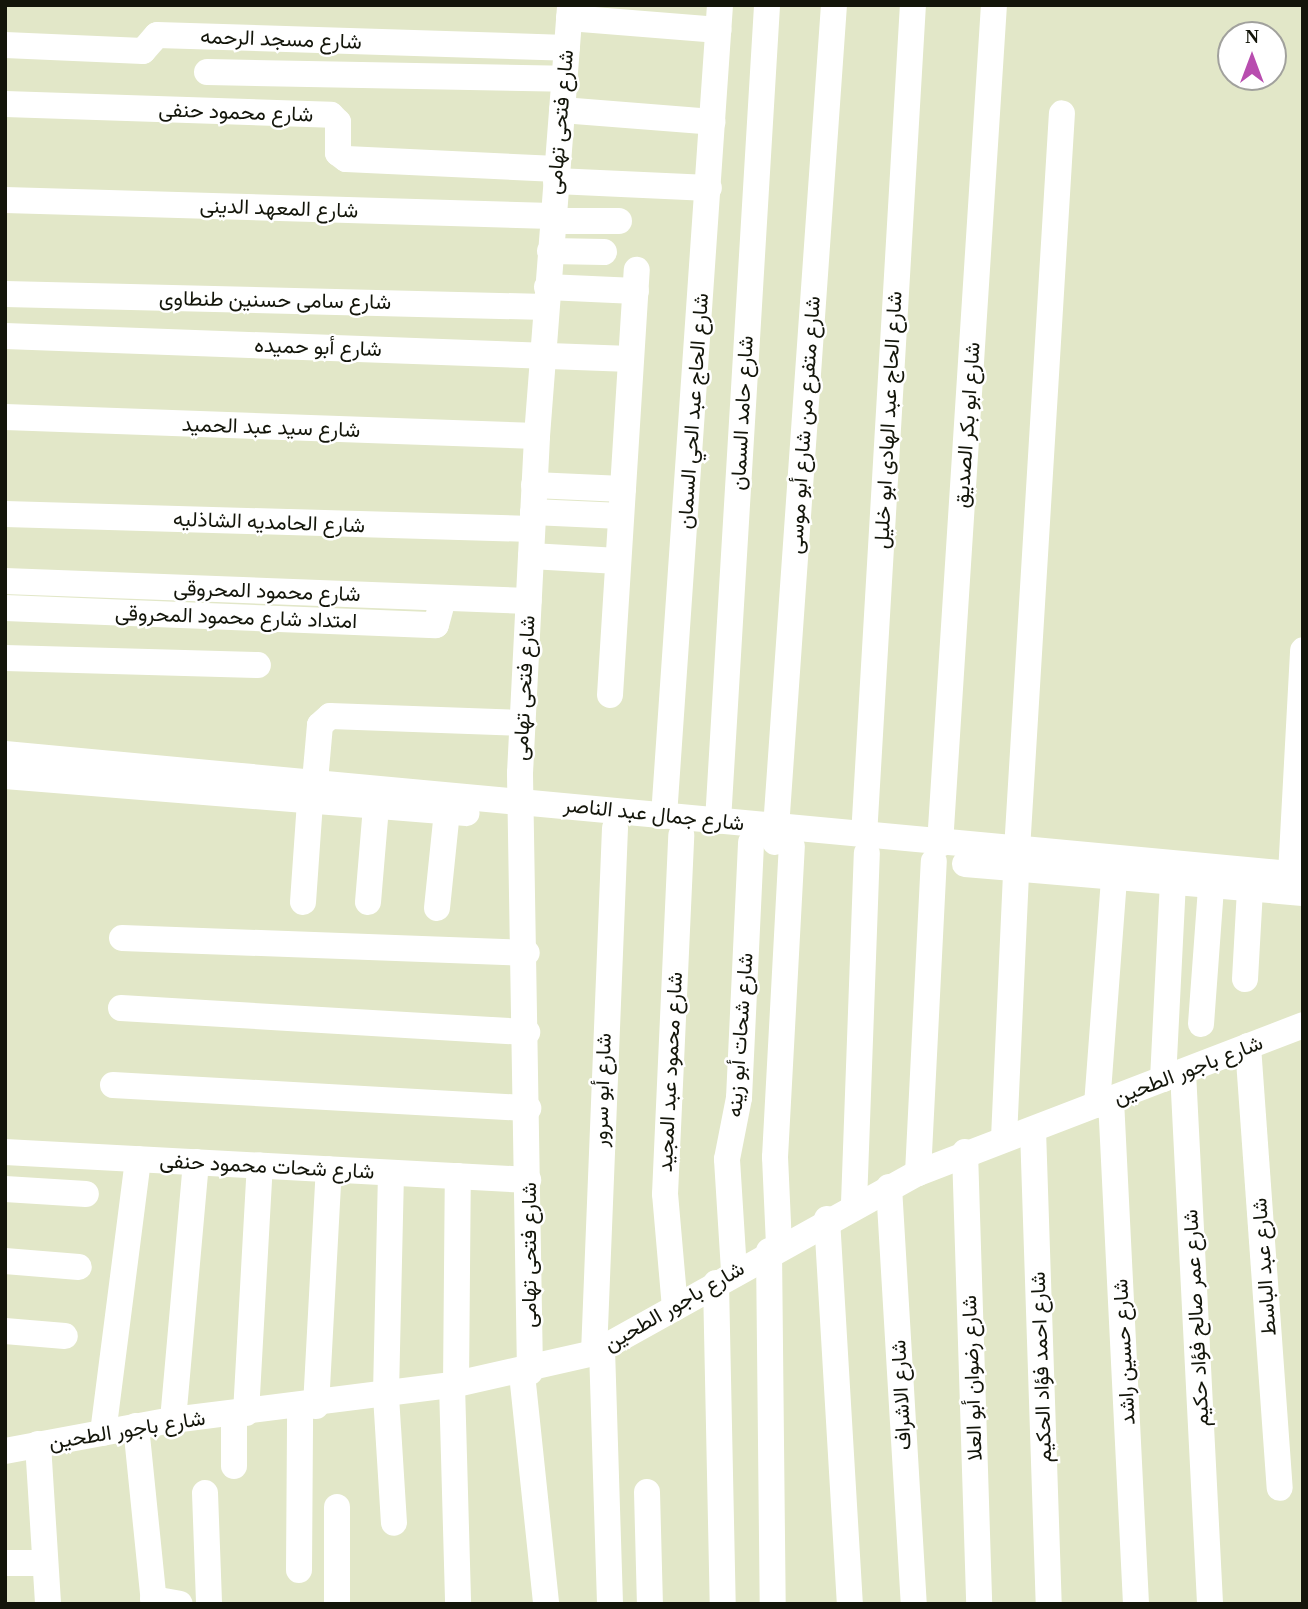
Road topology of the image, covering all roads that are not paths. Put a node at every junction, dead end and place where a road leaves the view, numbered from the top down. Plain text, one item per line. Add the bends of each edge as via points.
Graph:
1 (767, 5) edge
2 (834, 5) edge
3 (913, 5) edge
4 (994, 5) edge
5 (570, 12) edge
6 (719, 17) edge
7 (5, 45) edge
8 (567, 48) junction
9 (207, 72) dead end
10 (564, 79) junction
11 (5, 104) edge
12 (562, 110) junction
13 (1062, 113) dead end
14 (713, 122) junction
15 (556, 175) junction
16 (709, 188) junction
17 (5, 200) edge
18 (552, 218) junction
19 (619, 221) dead end
20 (550, 251) junction
21 (604, 252) dead end
22 (5, 294) edge
23 (546, 297) junction
24 (5, 336) edge
25 (542, 356) junction
26 (631, 359) junction
27 (5, 417) edge
28 (537, 436) junction
29 (534, 485) junction
30 (623, 489) junction
31 (5, 514) edge
32 (621, 516) junction
33 (533, 521) junction
34 (531, 556) junction
35 (618, 561) junction
36 (5, 581) edge
37 (443, 598) junction
38 (528, 601) junction
39 (5, 608) edge
40 (1303, 650) edge
41 (5, 658) edge
42 (258, 665) dead end
43 (610, 695) dead end
44 (523, 723) junction
45 (5, 754) edge
46 (5, 776) edge
47 (199, 780) junction
48 (313, 791) junction
49 (376, 806) junction
50 (524, 809) junction
51 (447, 811) junction
52 (718, 821) junction
53 (673, 825) junction
54 (615, 828) junction
55 (773, 839) junction
56 (865, 844) junction
57 (937, 852) junction
58 (1017, 859) junction
59 (1114, 878) junction
60 (1299, 881) edge
61 (1172, 884) junction
62 (1211, 887) junction
63 (1250, 890) junction
64 (303, 902) dead end
65 (368, 902) dead end
66 (437, 908) dead end
67 (122, 938) dead end
68 (527, 953) junction
69 (1245, 979) dead end
70 (121, 1008) dead end
71 (1201, 1024) dead end
72 (1303, 1025) edge
73 (527, 1032) junction
74 (1248, 1046) junction
75 (1173, 1076) junction
76 (113, 1085) dead end
77 (1104, 1103) junction
78 (528, 1108) junction
79 (1033, 1130) junction
80 (1003, 1138) junction
81 (5, 1152) edge
82 (965, 1152) junction
83 (138, 1158) junction
84 (196, 1162) junction
85 (260, 1165) junction
86 (329, 1169) junction
87 (391, 1172) junction
88 (918, 1173) junction
89 (458, 1176) junction
90 (528, 1180) junction
91 (888, 1187) junction
92 (5, 1189) edge
93 (86, 1194) dead end
94 (855, 1203) junction
95 (827, 1219) junction
96 (774, 1248) junction
97 (5, 1261) edge
98 (79, 1267) dead end
99 (725, 1277) junction
100 (676, 1308) junction
101 (5, 1331) edge
102 (65, 1336) dead end
103 (598, 1351) junction
104 (526, 1373) junction
105 (454, 1385) junction
106 (386, 1396) junction
107 (308, 1407) junction
108 (240, 1414) junction
109 (173, 1420) junction
110 (136, 1426) junction
111 (103, 1433) junction
112 (38, 1444) junction
113 (5, 1451) edge
114 (234, 1466) dead end
115 (1280, 1488) dead end
116 (647, 1492) dead end
117 (205, 1493) dead end
118 (337, 1507) dead end
119 (394, 1523) dead end
120 (5, 1563) edge
121 (46, 1563) junction
122 (299, 1570) dead end
123 (154, 1601) edge
124 (48, 1604) edge
125 (180, 1604) edge
126 (209, 1604) edge
127 (337, 1604) edge
128 (458, 1604) edge
129 (546, 1604) edge
130 (610, 1604) edge
131 (650, 1604) edge
132 (723, 1604) edge
133 (773, 1604) edge
134 (850, 1604) edge
135 (914, 1604) edge
136 (979, 1604) edge
137 (1049, 1604) edge
138 (1136, 1604) edge
139 (1210, 1604) edge

1 - 52 street, شارع حامد السمان
2 - 55 street, شارع متفرع من شارع أبو موسى
3 - 56 street, شارع الحاج عبد الهادى ابو خليل
4 - 57 street, شارع ابو بكر الصديق
5 - 6 street
5 - 8 street, شارع فتحى تهامى
6 - 14 street, شارع الحاج عبد الحي السمان
7 - 8 street, شارع مسجد الرحمه via 143,51 157,35
8 - 10 street, شارع فتحى تهامى
9 - 10 street
10 - 12 street, شارع فتحى تهامى
11 - 15 street, شارع محمود حنفى via 331,115 338,122 338,153 346,159
12 - 14 street
12 - 15 street, شارع فتحى تهامى
13 - 58 street
14 - 16 street, شارع الحاج عبد الحي السمان
15 - 16 street
15 - 18 street, شارع فتحى تهامى
16 - 53 street, شارع الحاج عبد الحي السمان
17 - 18 street, شارع المعهد الدينى
18 - 19 street, شارع المعهد الدينى
18 - 20 street, شارع فتحى تهامى
20 - 21 street
20 - 23 street, شارع فتحى تهامى
22 - 23 street, شارع سامى حسنين طنطاوى
23 - 25 street, شارع فتحى تهامى
23 - 26 street, شارع سامى حسنين طنطاوى via 637,280
24 - 25 street, شارع أبو حميده
25 - 26 street, شارع أبو حميده
25 - 28 street, شارع فتحى تهامى
26 - 30 street
27 - 28 street, شارع سيد عبد الحميد
28 - 29 street, شارع فتحى تهامى
29 - 30 street
29 - 33 street, شارع فتحى تهامى
30 - 32 street
31 - 33 street, شارع الحامديه الشاذليه
32 - 33 street, شارع الحامديه الشاذليه
32 - 35 street
33 - 34 street, شارع فتحى تهامى
34 - 35 street
34 - 38 street, شارع فتحى تهامى
35 - 43 street
36 - 37 street, شارع محمود المحروقى
37 - 38 street, شارع محمود المحروقى
37 - 39 street, امتداد شارع محمود المحروقى via 436,625
38 - 44 street, شارع فتحى تهامى
40 - 60 street
41 - 42 street
44 - 48 street via 330,716 320,725
44 - 50 street, شارع فتحى تهامى
45 - 47 street, شارع جمال عبد الناصر
46 - 47 street, شارع جمال عبد الناصر
47 - 48 street, شارع جمال عبد الناصر
48 - 49 street, شارع جمال عبد الناصر
48 - 50 street, شارع جمال عبد الناصر
48 - 64 street
49 - 51 street, شارع جمال عبد الناصر
49 - 65 street
50 - 51 street, شارع جمال عبد الناصر
50 - 53 street, شارع جمال عبد الناصر
50 - 54 street, شارع جمال عبد الناصر
50 - 68 street, شارع فتحى تهامى
51 - 66 street
52 - 53 street, شارع جمال عبد الناصر
52 - 55 street, شارع جمال عبد الناصر
53 - 54 street, شارع جمال عبد الناصر
53 - 55 street, شارع جمال عبد الناصر
53 - 100 street, شارع محمود عبد المجيد via 665,1194
54 - 103 street, شارع أبو سرور
55 - 56 street, شارع جمال عبد الناصر
55 - 96 street
55 - 99 street, شارع شحات أبو زينه via 727,1158
56 - 57 street, شارع جمال عبد الناصر
56 - 94 street, شارع الحاج عبد الهادى ابو خليل
57 - 58 street, شارع جمال عبد الناصر
57 - 88 street, شارع ابو بكر الصديق
58 - 59 street, شارع جمال عبد الناصر
58 - 60 street, شارع جمال عبد الناصر
58 - 80 street
59 - 61 street, شارع جمال عبد الناصر
59 - 77 street, شارع حسين راشد
60 - 63 street, شارع جمال عبد الناصر
61 - 62 street, شارع جمال عبد الناصر
61 - 75 street, شارع عمر صالح فؤاد حكيم
62 - 63 street, شارع جمال عبد الناصر
62 - 71 street
63 - 69 street
67 - 68 street
68 - 73 street, شارع فتحى تهامى
70 - 73 street
72 - 74 street, شارع باجور الطحين
73 - 78 street, شارع فتحى تهامى
74 - 75 street, شارع باجور الطحين
74 - 115 street, شارع عبد الباسط
75 - 77 street, شارع باجور الطحين
75 - 139 street, شارع عمر صالح فؤاد حكيم
76 - 78 street
77 - 79 street, شارع باجور الطحين
77 - 138 street, شارع حسين راشد
78 - 90 street, شارع فتحى تهامى
79 - 80 street, شارع باجور الطحين
79 - 137 street, شارع احمد فؤاد الحكيم
80 - 82 street, شارع باجور الطحين
81 - 83 street, شارع شحات محمود حنفى
82 - 88 street, شارع باجور الطحين
82 - 136 street, شارع رضوان أبو العلا
83 - 84 street, شارع شحات محمود حنفى
83 - 111 street
84 - 85 street, شارع شحات محمود حنفى
84 - 109 street
85 - 86 street, شارع شحات محمود حنفى
85 - 108 street
86 - 87 street, شارع شحات محمود حنفى
86 - 107 street
87 - 89 street, شارع شحات محمود حنفى
87 - 106 street
88 - 91 street, شارع باجور الطحين
89 - 90 street, شارع شحات محمود حنفى
89 - 105 street
90 - 104 street, شارع فتحى تهامى
91 - 94 street, شارع باجور الطحين
91 - 135 street, شارع الاشراف
92 - 93 street
94 - 95 street, شارع باجور الطحين
95 - 96 street, شارع باجور الطحين
95 - 134 street
96 - 99 street, شارع باجور الطحين
96 - 133 street
97 - 98 street
99 - 100 street, شارع باجور الطحين
99 - 132 street, شارع شحات أبو زينه
100 - 103 street, شارع باجور الطحين
101 - 102 street
103 - 104 street, شارع باجور الطحين
103 - 130 street, شارع أبو سرور
104 - 105 street, شارع باجور الطحين
104 - 129 street, شارع فتحى تهامى
105 - 106 street, شارع باجور الطحين
105 - 128 street
106 - 107 street, شارع باجور الطحين
106 - 119 street
107 - 108 street, شارع باجور الطحين
107 - 122 street
108 - 109 street, شارع باجور الطحين
108 - 114 street
109 - 110 street, شارع باجور الطحين
110 - 111 street, شارع باجور الطحين
110 - 123 street
111 - 112 street, شارع باجور الطحين
112 - 113 street, شارع باجور الطحين
112 - 121 street
116 - 131 street
117 - 126 street
118 - 127 street
120 - 121 street
121 - 124 street
123 - 125 street

